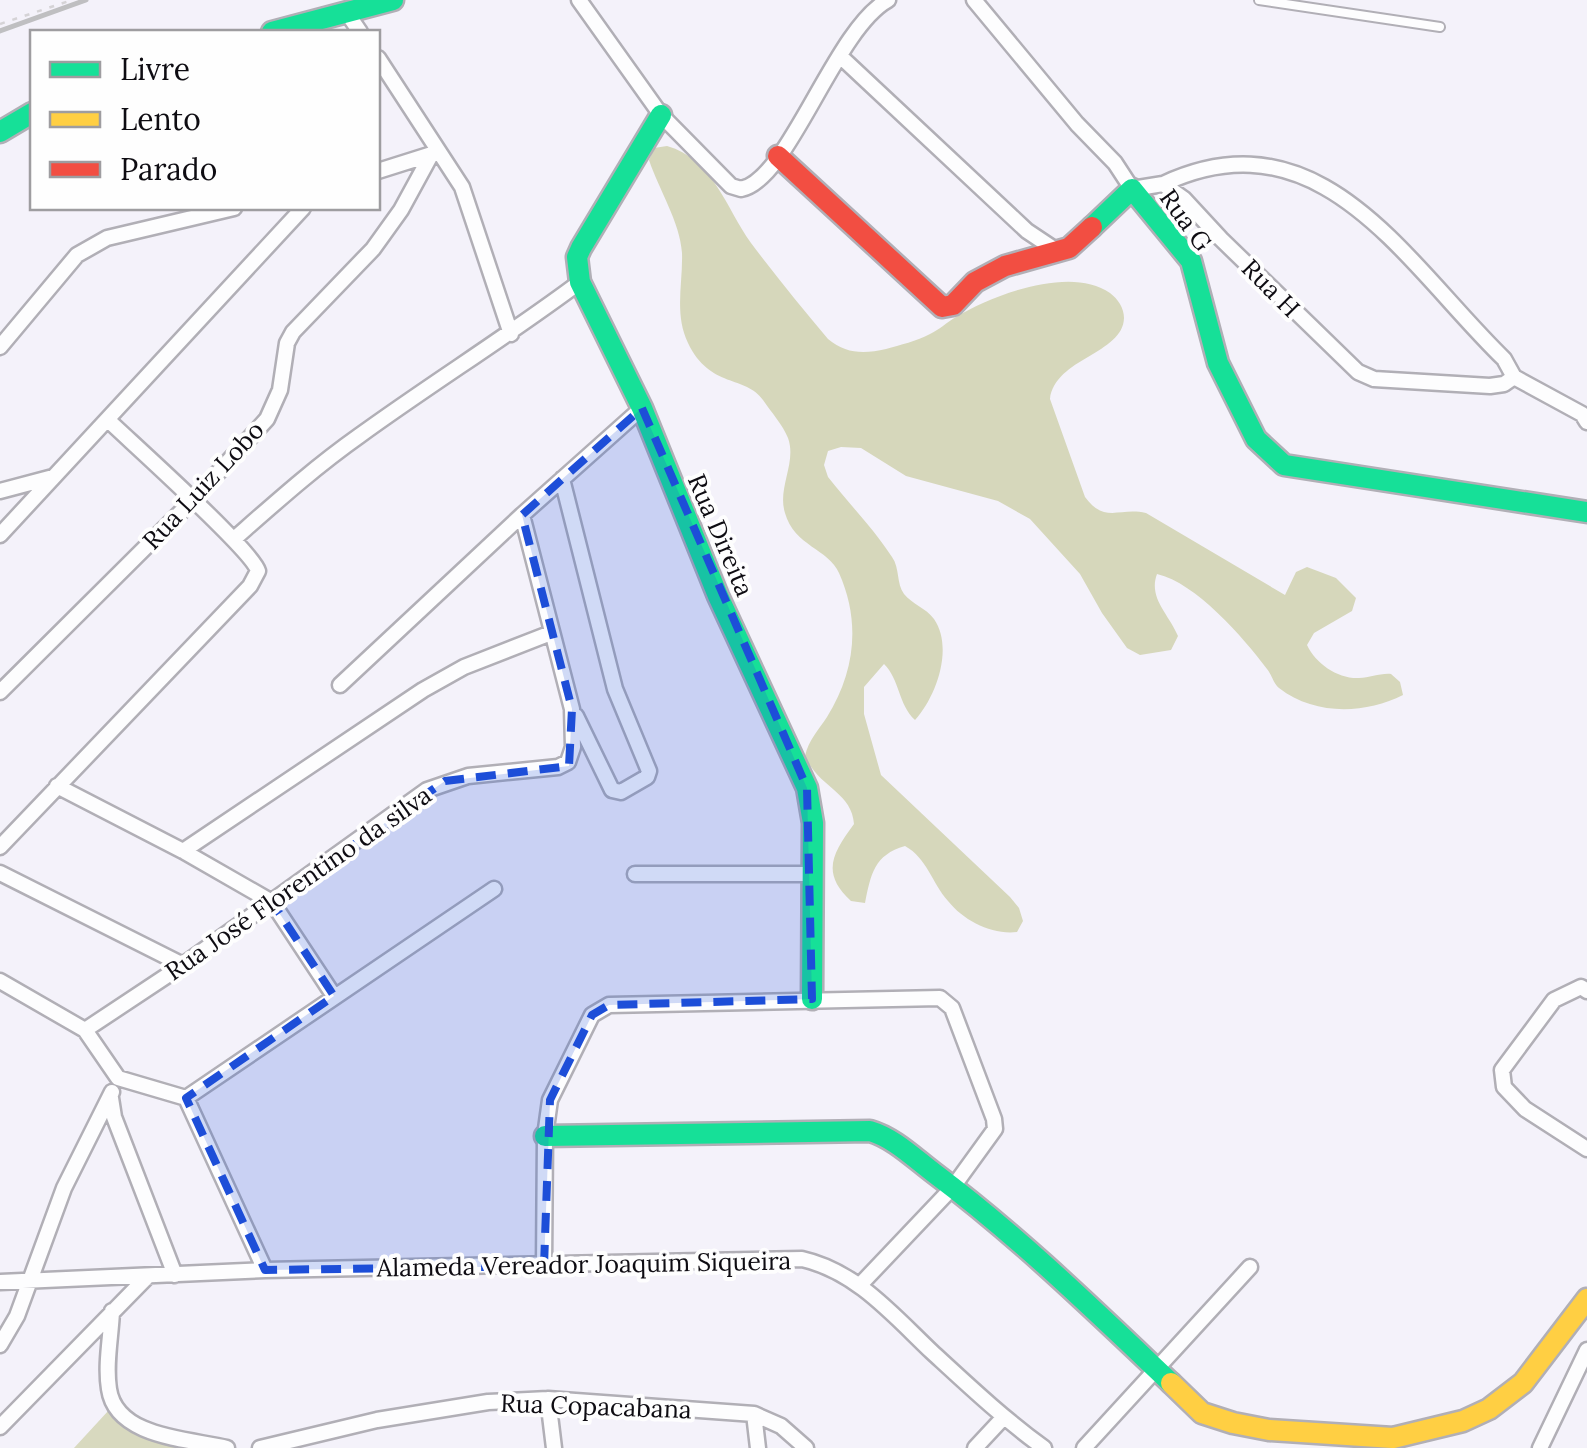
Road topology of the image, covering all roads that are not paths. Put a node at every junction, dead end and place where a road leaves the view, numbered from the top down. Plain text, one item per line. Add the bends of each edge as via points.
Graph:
1 (393, 0) edge
2 (579, 0) edge
3 (974, 0) edge
4 (1258, 0) edge
5 (885, 2) edge
6 (348, 13) junction
7 (1440, 27) dead end
8 (280, 30) edge
9 (359, 30) edge
10 (840, 56) junction
11 (380, 61) edge
12 (30, 114) edge
13 (661, 115) junction
14 (0, 132) edge
15 (436, 152) junction
16 (778, 156) junction
17 (380, 169) edge
18 (1163, 184) junction
19 (1132, 188) junction
20 (226, 210) edge
21 (301, 210) edge
22 (1064, 251) junction
23 (580, 282) junction
24 (511, 334) junction
25 (0, 348) edge
26 (1514, 377) junction
27 (642, 408) junction
28 (108, 420) junction
29 (1587, 422) edge
30 (55, 477) junction
31 (562, 479) junction
32 (0, 491) edge
33 (192, 501) junction
34 (1587, 512) edge
35 (522, 515) junction
36 (0, 535) edge
37 (234, 538) junction
38 (551, 633) junction
39 (340, 686) dead end
40 (0, 692) edge
41 (572, 708) junction
42 (57, 786) junction
43 (0, 847) edge
44 (183, 851) junction
45 (0, 873) edge
46 (635, 874) dead end
47 (812, 874) junction
48 (494, 889) dead end
49 (272, 902) junction
50 (183, 965) junction
51 (0, 981) edge
52 (1584, 989) edge
53 (334, 996) junction
54 (812, 999) junction
55 (85, 1030) junction
56 (115, 1085) junction
57 (186, 1098) junction
58 (545, 1136) junction
59 (1587, 1148) edge
60 (952, 1187) junction
61 (544, 1266) junction
62 (1250, 1267) dead end
63 (264, 1270) junction
64 (176, 1275) junction
65 (147, 1277) junction
66 (31, 1281) junction
67 (0, 1282) edge
68 (860, 1285) junction
69 (1587, 1298) edge
70 (112, 1311) junction
71 (0, 1345) edge
72 (1587, 1350) edge
73 (1158, 1372) junction
74 (548, 1399) junction
75 (754, 1414) junction
76 (1003, 1418) junction
77 (0, 1428) edge
78 (227, 1448) edge
79 (260, 1448) edge
80 (554, 1448) edge
81 (758, 1448) edge
82 (806, 1448) edge
83 (975, 1448) edge
84 (1044, 1448) edge
85 (1084, 1448) edge
86 (1540, 1448) edge

1 - 6 street
2 - 13 street
3 - 19 street
4 - 7 lane
5 - 10 street
6 - 8 street
6 - 9 street
10 - 16 street
10 - 22 street via 1027,230
11 - 15 street
12 - 14 street
13 - 16 street via 731,186 758,182
13 - 23 street via 580,248
15 - 17 street
15 - 24 street via 462,186
15 - 33 street, Rua Luiz Lobo via 373,249 293,332 266,419
16 - 22 street, Rua G via 942,306 953,305 975,282 1005,266
18 - 19 street
18 - 26 street, Rua H via 1358,372 1374,380 1490,386
18 - 26 street via 1192,170 1251,163 1300,173 1331,188 1410,260
19 - 22 street, Rua G
19 - 34 street, Rua G via 1191,261 1218,363 1256,439 1284,465
20 - 25 street via 91,244
21 - 28 street
23 - 24 street
23 - 27 street, Rua Direita
24 - 37 street via 359,436
26 - 29 street
27 - 31 street
27 - 47 street, Rua Direita via 718,596 807,788
28 - 30 street
28 - 33 street
30 - 32 street
30 - 36 street
31 - 35 street
31 - 41 street via 610,672 647,777 621,792 612,790
33 - 37 street
33 - 40 street, Rua Luiz Lobo
35 - 38 street, Rua José Florentino da silva
35 - 39 street
37 - 42 street via 256,563 250,586
38 - 41 street, Rua José Florentino da silva
38 - 44 street via 423,690
41 - 49 street, Rua José Florentino da silva via 573,746 565,765 446,781
42 - 43 street
42 - 44 street
44 - 49 street
45 - 50 street
46 - 47 street
47 - 54 street, Rua Direita
48 - 53 street
49 - 50 street, Rua José Florentino da silva
49 - 53 street
50 - 55 street, Rua José Florentino da silva
51 - 55 street
52 - 59 street via 1554,1000 1502,1070 1504,1087 1526,1109
53 - 57 street
54 - 58 street via 598,1009 558,1079
54 - 60 street via 946,1001 994,1118 994,1129
55 - 56 street
56 - 57 street
56 - 64 street via 114,1116
56 - 66 street via 64,1188
57 - 63 street
58 - 60 street via 870,1132 884,1135
58 - 61 street
60 - 68 street
60 - 73 street
61 - 63 street, Alameda Vereador Joaquim Siqueira
61 - 68 street, Alameda Vereador Joaquim Siqueira via 802,1259
62 - 73 street
63 - 64 street, Alameda Vereador Joaquim Siqueira
64 - 65 street, Alameda Vereador Joaquim Siqueira
65 - 66 street, Alameda Vereador Joaquim Siqueira
65 - 70 street
66 - 67 street, Alameda Vereador Joaquim Siqueira
66 - 71 street
68 - 76 street, Alameda Vereador Joaquim Siqueira
69 - 73 street via 1507,1396 1463,1422 1393,1438 1233,1422 1202,1412
70 - 77 street
70 - 78 street via 108,1386 118,1412 146,1429
72 - 86 street
73 - 85 street
74 - 75 street, Rua Copacabana
74 - 79 street, Rua Copacabana via 445,1407
74 - 80 street
75 - 81 street
75 - 82 street, Rua Copacabana
76 - 83 street
76 - 84 street, Alameda Vereador Joaquim Siqueira

